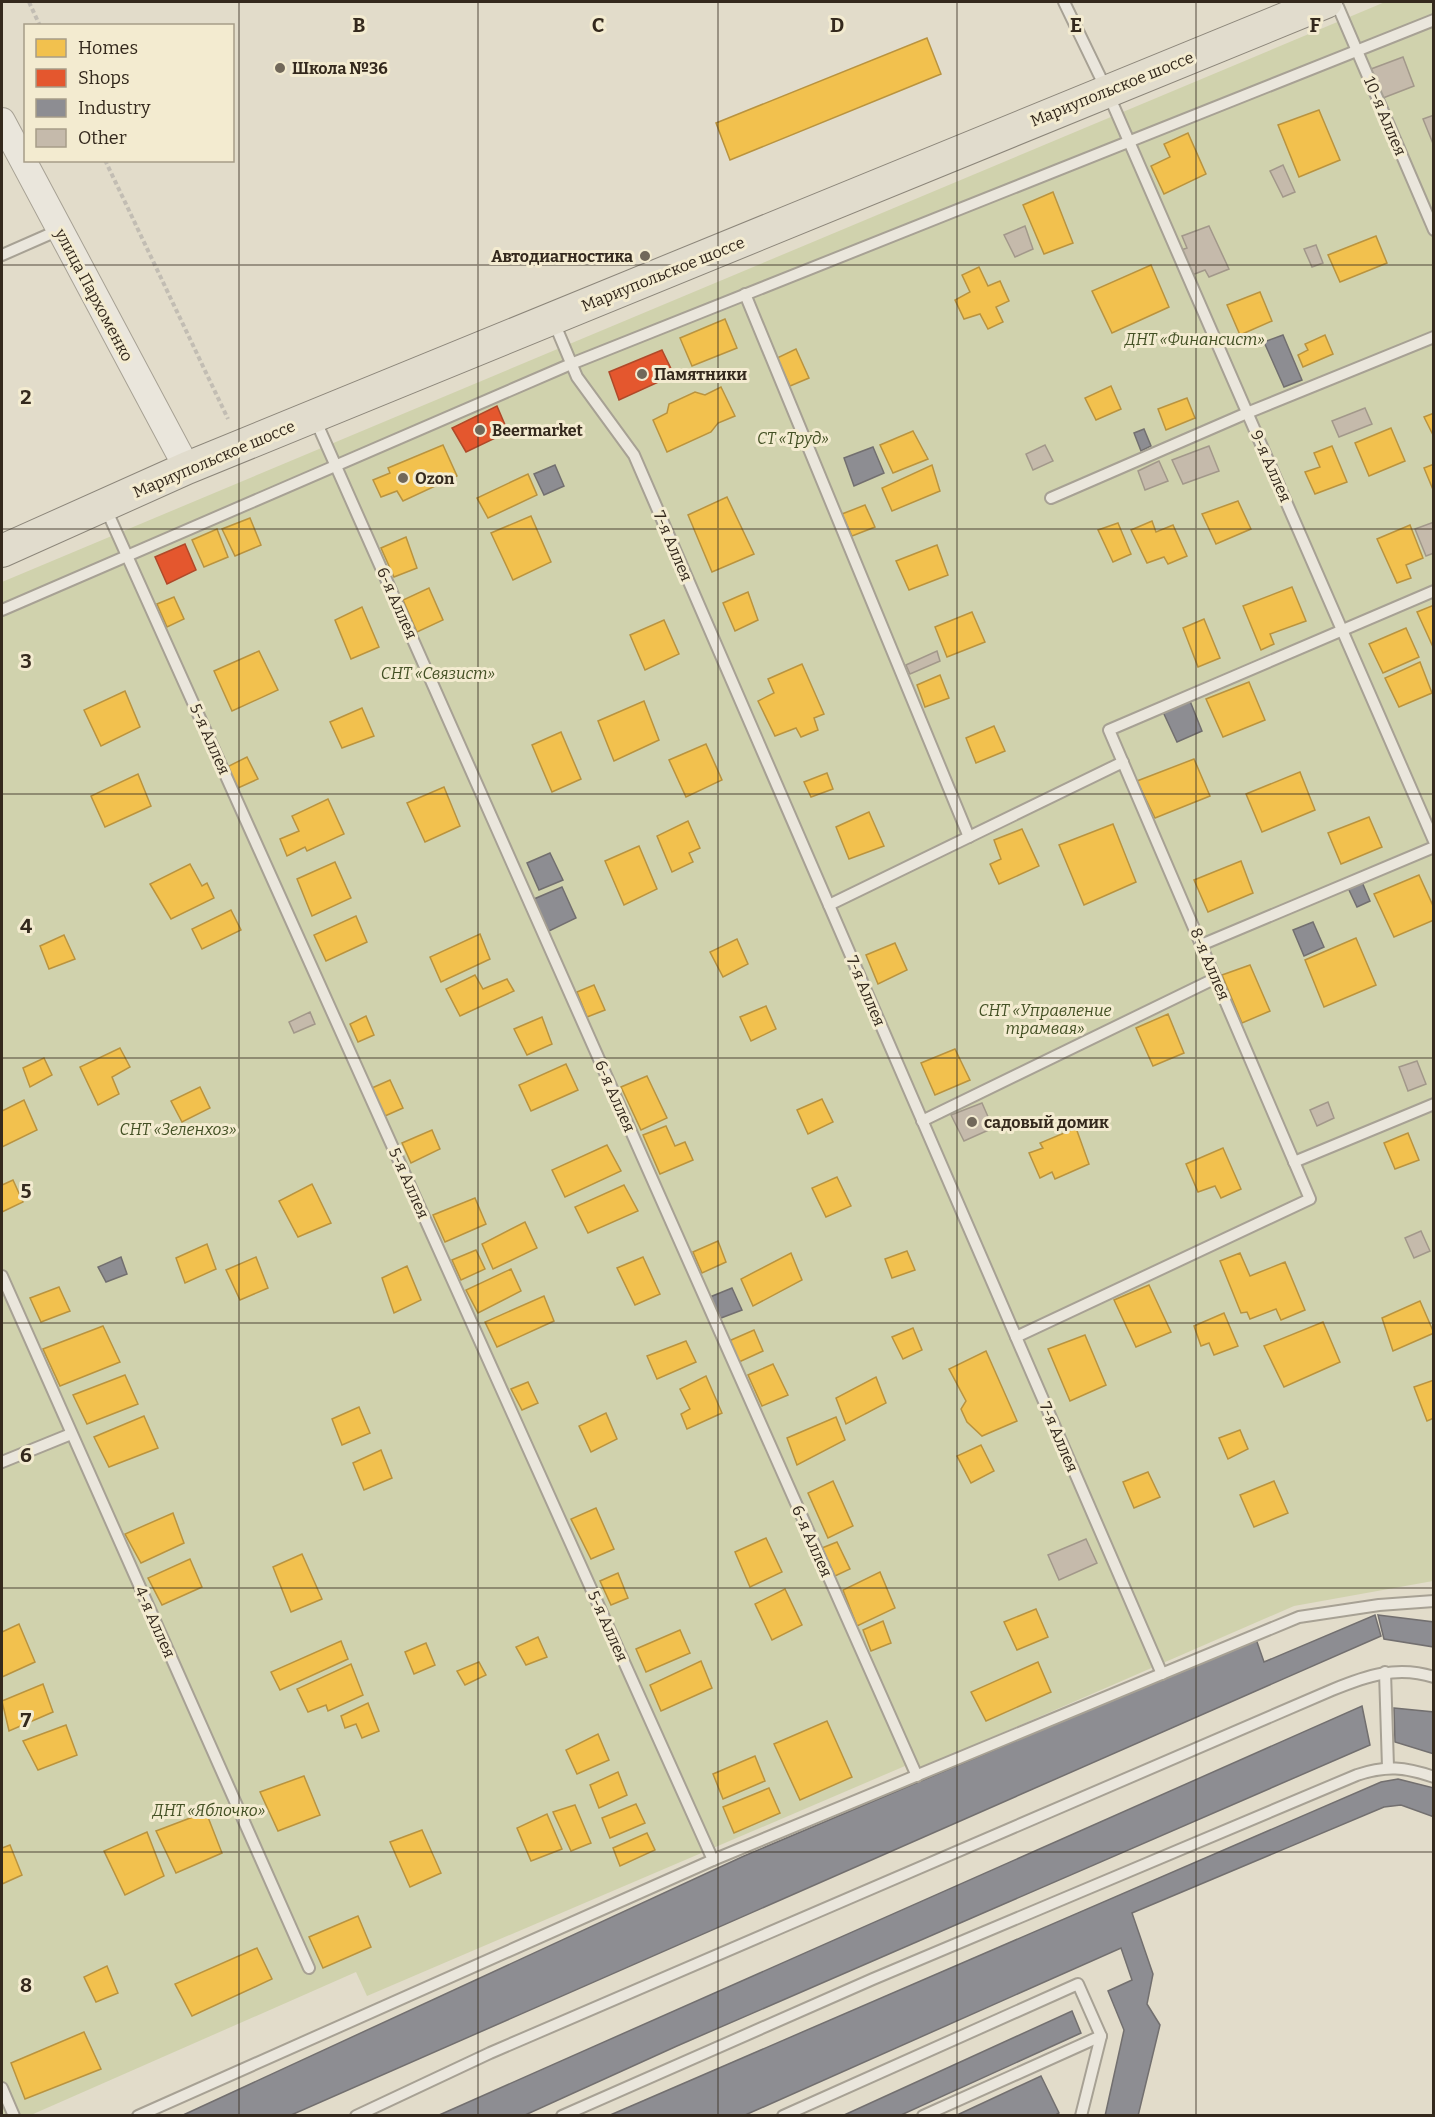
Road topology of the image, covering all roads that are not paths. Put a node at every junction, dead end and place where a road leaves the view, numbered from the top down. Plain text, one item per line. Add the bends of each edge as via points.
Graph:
1 (1064, 2) edge
2 (1326, 2) edge
3 (1336, 2) edge
4 (1434, 20) edge
5 (1358, 51) junction
6 (1107, 91) junction
7 (2, 121) edge
8 (1129, 140) junction
9 (59, 230) junction
10 (1434, 230) edge
11 (2, 255) edge
12 (745, 294) junction
13 (552, 319) junction
14 (1434, 337) edge
15 (571, 364) junction
16 (1247, 413) junction
17 (314, 416) junction
18 (335, 464) junction
19 (187, 468) junction
20 (1051, 498) dead end
21 (104, 505) junction
22 (2, 551) edge
23 (127, 555) junction
24 (1434, 591) edge
25 (2, 610) edge
26 (1342, 630) junction
27 (1123, 762) junction
28 (969, 837) junction
29 (1434, 841) edge
30 (1434, 847) edge
31 (829, 905) junction
32 (1201, 945) junction
33 (1216, 978) junction
34 (1434, 1104) edge
35 (922, 1121) junction
36 (1294, 1162) junction
37 (2, 1276) edge
38 (1016, 1337) junction
39 (71, 1434) junction
40 (2, 1462) edge
41 (1434, 1602) edge
42 (1385, 1672) junction
43 (1162, 1674) junction
44 (1434, 1677) edge
45 (1388, 1767) junction
46 (917, 1776) junction
47 (1434, 1776) edge
48 (713, 1860) junction
49 (309, 1968) dead end
50 (1101, 2036) junction
51 (2, 2088) edge
52 (14, 2115) edge
53 (138, 2115) edge
54 (356, 2115) edge
55 (562, 2115) edge
56 (783, 2115) edge
57 (923, 2115) edge
58 (1081, 2115) edge

1 - 6 lane, 9-я Аллея
2 - 6 main road, Мариупольское шоссе
3 - 5 lane, 10-я Аллея
4 - 5 lane
5 - 8 lane
5 - 10 lane, 10-я Аллея
6 - 8 lane, 9-я Аллея
6 - 13 main road, Мариупольское шоссе
7 - 9 street, улица Пархоменко
8 - 12 lane
8 - 16 lane, 9-я Аллея
9 - 11 lane
9 - 19 street, улица Пархоменко
12 - 15 lane
12 - 28 lane
13 - 15 lane, 7-я Аллея
13 - 17 main road, Мариупольское шоссе
14 - 16 lane
15 - 18 lane
15 - 31 lane, 7-я Аллея via 634,455
16 - 20 lane
16 - 26 lane, 9-я Аллея
17 - 18 lane, 6-я Аллея
17 - 19 main road, Мариупольское шоссе
18 - 23 lane
18 - 46 lane, 6-я Аллея
19 - 21 main road, Мариупольское шоссе
21 - 22 main road, Мариупольское шоссе
21 - 23 lane, 5-я Аллея
23 - 25 lane
23 - 48 lane, 5-я Аллея
24 - 26 lane
26 - 27 lane, 8-я Аллея via 1110,730
26 - 29 lane, 9-я Аллея
27 - 28 lane
27 - 32 lane, 8-я Аллея
28 - 31 lane
30 - 32 lane
31 - 35 lane, 7-я Аллея
32 - 33 lane, 8-я Аллея
33 - 35 lane
33 - 36 lane, 8-я Аллея
34 - 36 lane
35 - 38 lane, 7-я Аллея
36 - 38 lane, 8-я Аллея via 1310,1199
37 - 39 lane, 4-я Аллея
38 - 43 lane, 7-я Аллея
39 - 40 lane
39 - 49 lane, 4-я Аллея
41 - 43 lane via 1379,1605 1299,1617
42 - 44 lane via 1418,1672
42 - 45 lane
42 - 54 lane via 1332,1690 851,1896
43 - 46 lane
45 - 47 lane via 1406,1767
45 - 55 lane via 1357,1775 884,1974
46 - 48 lane
48 - 53 lane
50 - 56 lane via 1078,1984
50 - 57 lane
50 - 58 lane
51 - 52 lane

